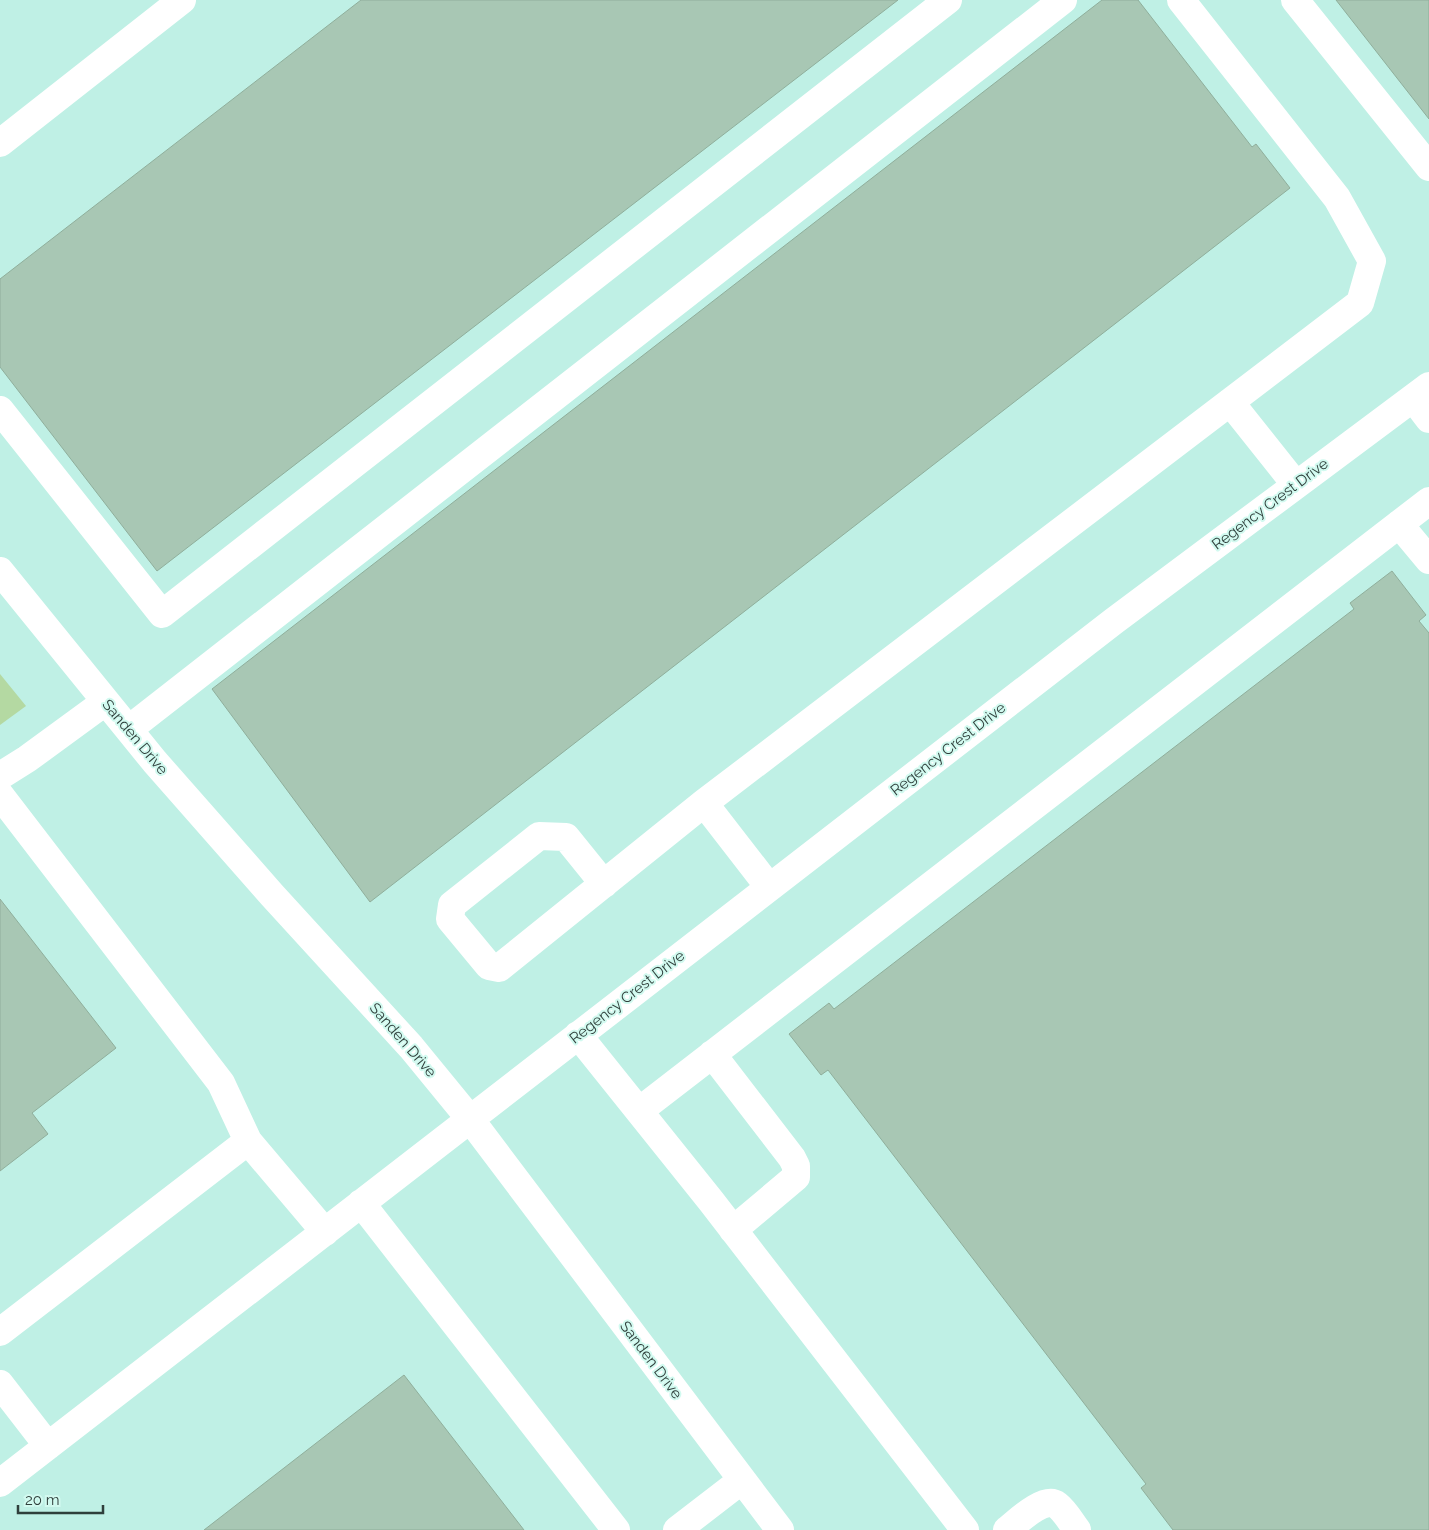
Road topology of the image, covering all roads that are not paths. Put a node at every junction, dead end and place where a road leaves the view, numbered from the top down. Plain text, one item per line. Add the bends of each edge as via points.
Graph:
1 (182, 0) edge
2 (948, 0) edge
3 (1063, 0) edge
4 (1181, 0) edge
5 (1295, 0) edge
6 (0, 143) edge
7 (1429, 167) edge
8 (1421, 392) edge
9 (1230, 402) junction
10 (0, 410) edge
11 (1429, 419) edge
12 (1296, 485) junction
13 (1429, 501) edge
14 (1399, 524) junction
15 (1429, 560) edge
16 (0, 571) edge
17 (106, 702) junction
18 (129, 729) junction
19 (0, 776) edge
20 (0, 795) edge
21 (704, 803) junction
22 (604, 884) junction
23 (769, 888) junction
24 (578, 1035) junction
25 (712, 1054) junction
26 (639, 1111) junction
27 (470, 1118) junction
28 (248, 1141) junction
29 (361, 1203) junction
30 (733, 1230) junction
31 (325, 1232) junction
32 (0, 1332) edge
33 (0, 1384) edge
34 (48, 1446) junction
35 (742, 1480) junction
36 (0, 1483) edge
37 (616, 1530) edge
38 (677, 1530) edge
39 (780, 1530) edge
40 (965, 1530) edge
41 (1007, 1530) edge
42 (1076, 1530) edge

1 - 6 street
2 - 10 street via 162,614
3 - 18 street
4 - 9 street via 1337,198 1372,261 1360,303
5 - 7 street
8 - 11 street
8 - 12 street, Regency Crest Drive
9 - 12 street
9 - 21 street
12 - 23 street, Regency Crest Drive via 1114,621
13 - 14 street
14 - 15 street
14 - 25 street
16 - 17 street, Sanden Drive
17 - 18 street, Sanden Drive
17 - 19 street
18 - 27 street, Sanden Drive
20 - 28 street via 221,1083
21 - 22 street
21 - 23 street
22 - 22 street via 499,968 489,966 450,918 452,905 539,836 566,837
23 - 24 street, Regency Crest Drive
24 - 26 street
24 - 27 street, Regency Crest Drive
25 - 26 street
25 - 30 street via 796,1166 796,1177
26 - 30 street
27 - 29 street, Regency Crest Drive
27 - 35 street, Sanden Drive
28 - 31 street
28 - 32 street
29 - 31 street, Regency Crest Drive
29 - 37 street
30 - 40 street
31 - 34 street, Regency Crest Drive
33 - 34 street
34 - 36 street, Regency Crest Drive
35 - 38 street
35 - 39 street, Sanden Drive
41 - 42 street via 1040,1505 1051,1502

